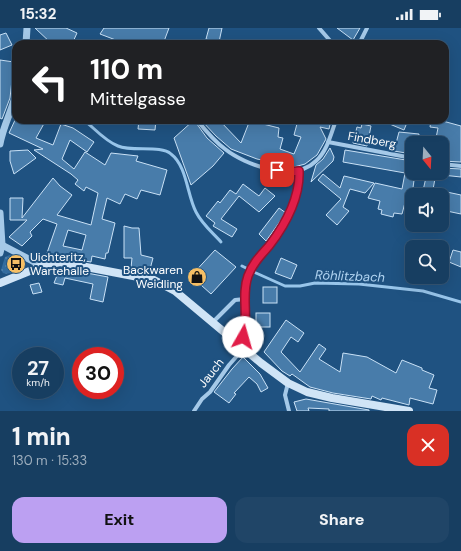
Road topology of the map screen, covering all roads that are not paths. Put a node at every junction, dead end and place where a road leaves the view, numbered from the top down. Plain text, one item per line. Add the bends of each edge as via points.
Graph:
1 (27, 28) edge
2 (319, 28) edge
3 (367, 28) edge
4 (26, 40) edge
5 (330, 40) edge
6 (361, 40) edge
7 (12, 106) edge
8 (201, 124) edge
9 (335, 124) edge
10 (328, 142) junction
11 (0, 144) edge
12 (405, 157) edge
13 (449, 165) edge
14 (461, 166) edge
15 (299, 171) junction
16 (0, 213) edge
17 (2, 245) junction
18 (0, 253) edge
19 (42, 266) junction
20 (0, 283) edge
21 (245, 299) junction
22 (213, 322) junction
23 (241, 345) junction
24 (288, 383) junction
25 (194, 411) edge
26 (289, 411) edge
27 (409, 411) edge

1 - 4 street
2 - 5 street
3 - 6 street
7 - 11 street
8 - 15 street via 223,148 242,161 287,172
9 - 10 street
10 - 12 street, Findberg
10 - 15 street via 316,162
13 - 14 street
15 - 21 street, Jauch via 299,180 286,222 252,267 245,285
16 - 17 street
17 - 18 street
17 - 19 street
19 - 20 main road
19 - 22 main road via 60,262 154,280 175,292
21 - 22 street via 235,300
21 - 23 street, Jauch via 245,329
22 - 23 main road
23 - 24 main road
23 - 25 street, Jauch via 210,392
24 - 26 street via 284,395
24 - 27 main road via 307,392 332,398

